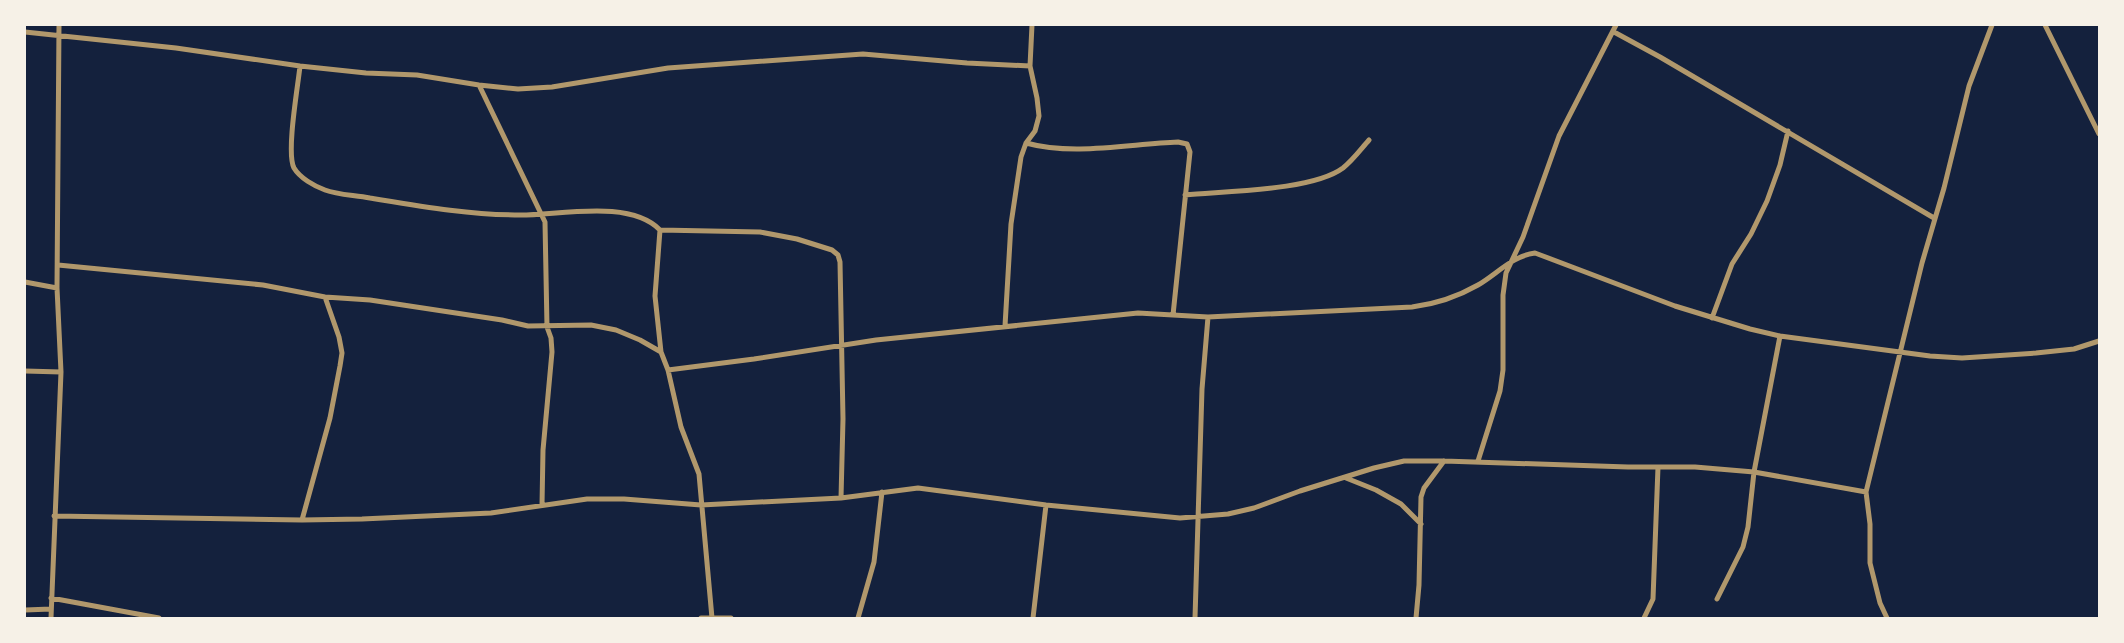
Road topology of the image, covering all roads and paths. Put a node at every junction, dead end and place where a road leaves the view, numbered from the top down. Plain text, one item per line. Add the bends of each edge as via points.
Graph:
1 (59, 25) edge
2 (1032, 25) edge
3 (1616, 25) edge
4 (1992, 25) edge
5 (2045, 25) edge
6 (25, 32) edge
7 (1614, 32) junction
8 (59, 36) junction
9 (300, 66) junction
10 (1030, 66) junction
11 (479, 85) junction
12 (1788, 131) junction
13 (2099, 134) edge
14 (1369, 140) dead end
15 (1026, 143) junction
16 (1185, 195) junction
17 (543, 214) junction
18 (1934, 218) junction
19 (660, 230) junction
20 (1514, 259) junction
21 (58, 265) junction
22 (25, 282) edge
23 (57, 288) junction
24 (325, 297) junction
25 (1172, 315) junction
26 (1208, 318) junction
27 (1712, 318) junction
28 (1005, 326) junction
29 (547, 327) junction
30 (1780, 336) junction
31 (2099, 341) edge
32 (840, 346) junction
33 (661, 352) junction
34 (1901, 353) junction
35 (668, 370) junction
36 (25, 371) edge
37 (61, 372) junction
38 (1444, 461) junction
39 (1478, 461) junction
40 (1658, 467) junction
41 (1754, 472) junction
42 (1346, 478) junction
43 (882, 492) junction
44 (1866, 492) junction
45 (841, 498) junction
46 (1046, 504) junction
47 (542, 505) junction
48 (701, 506) junction
49 (54, 516) junction
50 (1197, 517) junction
51 (302, 520) junction
52 (1421, 524) junction
53 (51, 598) junction
54 (1716, 599) dead end
55 (51, 609) junction
56 (25, 610) edge
57 (51, 618) edge
58 (160, 618) edge
59 (701, 618) edge
60 (711, 618) edge
61 (730, 618) edge
62 (858, 618) edge
63 (1034, 618) edge
64 (1195, 618) edge
65 (1416, 618) edge
66 (1644, 618) edge
67 (1888, 618) edge

1 - 8 street
2 - 10 street
3 - 7 street
4 - 18 street via 1969,86
5 - 13 street
6 - 8 street
7 - 12 street
7 - 20 street via 1559,136
8 - 9 street via 176,48
8 - 21 street
9 - 11 street via 417,75
9 - 17 street via 291,152 294,167 304,178 326,190 404,204 502,214
10 - 11 street via 864,54 668,68 535,89
10 - 15 street via 1039,116 1035,131
11 - 17 street
12 - 18 street
12 - 27 street via 1767,201 1732,264
14 - 16 street via 1343,168 1324,177 1275,187
15 - 16 street via 1067,149 1187,144 1190,152
15 - 28 street via 1011,224
16 - 25 street
17 - 19 street via 620,213 641,216
17 - 29 street
18 - 34 street
19 - 32 street via 760,232 832,250 840,262
19 - 33 street via 655,296
20 - 26 street via 1472,288 1412,308
20 - 27 street via 1541,254
20 - 39 street via 1504,284 1500,391
21 - 23 street
21 - 24 street via 254,284
22 - 23 street
23 - 37 street
24 - 29 street via 370,300
24 - 51 street via 342,353 330,418
25 - 26 street
25 - 28 street via 1138,313
26 - 50 street
27 - 30 street
28 - 32 street
29 - 33 street via 579,324 604,327 640,340
29 - 47 street via 552,352 544,432
30 - 34 street
30 - 41 street
31 - 34 street via 2074,349 1962,358
32 - 35 street
32 - 45 street via 843,419
33 - 35 street
34 - 44 street
35 - 48 street via 681,426 699,474
36 - 37 street
37 - 49 street
38 - 39 street
38 - 42 street via 1404,461
38 - 52 street via 1424,488
39 - 40 street
40 - 41 street
40 - 66 street via 1653,599
41 - 44 street
41 - 54 street via 1748,527 1742,547
42 - 50 street via 1254,508
42 - 52 street via 1401,504
43 - 45 street
43 - 46 street via 918,488
43 - 62 street via 874,562
44 - 67 street via 1870,563 1880,603
45 - 48 street
46 - 50 street
46 - 63 street
47 - 48 street via 587,499 624,499
47 - 51 street via 491,513
48 - 60 street
49 - 51 street
49 - 53 street
50 - 64 street
52 - 65 street
53 - 55 street
53 - 58 street
55 - 56 street
55 - 57 street
59 - 60 street
60 - 61 street

